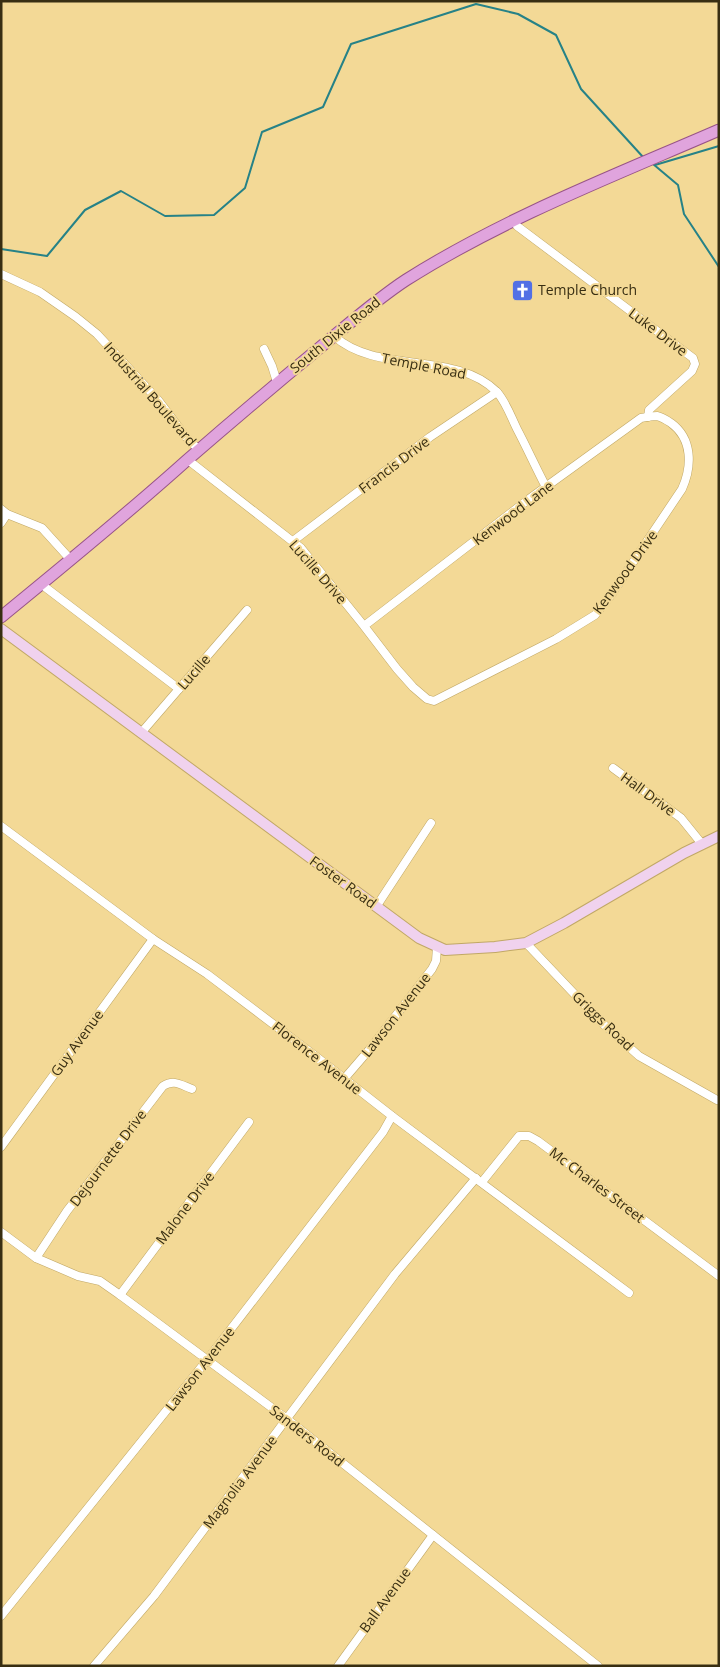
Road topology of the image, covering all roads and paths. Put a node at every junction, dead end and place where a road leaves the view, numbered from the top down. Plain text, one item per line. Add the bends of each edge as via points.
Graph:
1 (719, 130) edge
2 (514, 221) junction
3 (1, 274) edge
4 (334, 336) junction
5 (264, 348) dead end
6 (277, 382) junction
7 (497, 392) junction
8 (648, 417) junction
9 (199, 450) junction
10 (188, 460) junction
11 (546, 487) junction
12 (4, 512) edge
13 (1, 523) edge
14 (293, 541) junction
15 (70, 559) junction
16 (41, 584) junction
17 (247, 610) dead end
18 (1, 617) edge
19 (364, 626) junction
20 (1, 629) edge
21 (178, 690) junction
22 (432, 701) joint
23 (141, 733) junction
24 (613, 768) dead end
25 (431, 823) dead end
26 (2, 829) edge
27 (719, 836) edge
28 (702, 844) junction
29 (376, 907) junction
30 (153, 939) junction
31 (526, 943) junction
32 (437, 947) junction
33 (344, 1079) junction
34 (192, 1090) dead end
35 (716, 1100) dead end
36 (392, 1116) junction
37 (249, 1122) dead end
38 (1, 1147) edge
39 (479, 1180) junction
40 (1, 1232) edge
41 (36, 1258) junction
42 (719, 1276) edge
43 (629, 1294) dead end
44 (120, 1295) junction
45 (208, 1360) junction
46 (287, 1419) junction
47 (433, 1535) junction
48 (1, 1616) edge
49 (94, 1666) edge
50 (338, 1666) edge
51 (598, 1666) edge

1 - 2 main road, South Dixie Road via 573,192
2 - 4 main road, South Dixie Road via 405,281
2 - 8 street, Luke Drive via 693,358 692,371 649,410
3 - 9 street, Industrial Boulevard via 40,292 97,334
4 - 6 main road, South Dixie Road
4 - 7 street, Temple Road via 344,345 370,355 468,373
5 - 6 street
6 - 9 main road, South Dixie Road
7 - 11 street, Temple Road
7 - 14 street, Francis Drive
8 - 11 street, Kenwood Lane via 641,418
8 - 22 street, Kenwood Drive via 658,416 668,421 685,439 689,464 687,478 612,595 595,615 556,639
9 - 10 main road, South Dixie Road
10 - 14 street, Lucille Drive
10 - 15 main road, South Dixie Road
11 - 19 street, Kenwood Lane
12 - 13 street
12 - 15 street via 42,528
14 - 19 street, Lucille Drive
15 - 16 main road, South Dixie Road
16 - 18 main road, South Dixie Road
16 - 21 street
17 - 21 street, Lucille
19 - 22 street, Lucille Drive via 413,687
20 - 23 street, Foster Road
21 - 23 street, Lucille
23 - 29 street, Foster Road
24 - 28 street, Hall Drive via 681,818
25 - 29 street
26 - 30 street, Florence Avenue
27 - 28 street, Foster Road
28 - 31 street, Foster Road
29 - 32 street, Foster Road
30 - 33 street, Florence Avenue via 207,974
30 - 38 street, Guy Avenue
31 - 32 street, Foster Road via 454,950
31 - 35 street, Griggs Road via 601,1022 639,1056
32 - 33 street, Lawson Avenue via 432,969
33 - 36 street, Florence Avenue
34 - 41 street, Dejournette Drive via 174,1081 163,1086
36 - 39 street, Florence Avenue
36 - 45 street, Lawson Avenue
37 - 44 street, Malone Drive
39 - 42 street, Mc Charles Street via 519,1136 529,1136
39 - 43 street, Florence Avenue
39 - 46 street, Magnolia Avenue via 395,1274
40 - 41 street, Sanders Road
41 - 44 street, Sanders Road via 100,1282
44 - 45 street, Sanders Road
45 - 46 street, Sanders Road
45 - 48 street, Lawson Avenue
46 - 47 street, Sanders Road
46 - 49 street, Magnolia Avenue via 154,1596
47 - 50 street, Ball Avenue
47 - 51 street, Sanders Road

